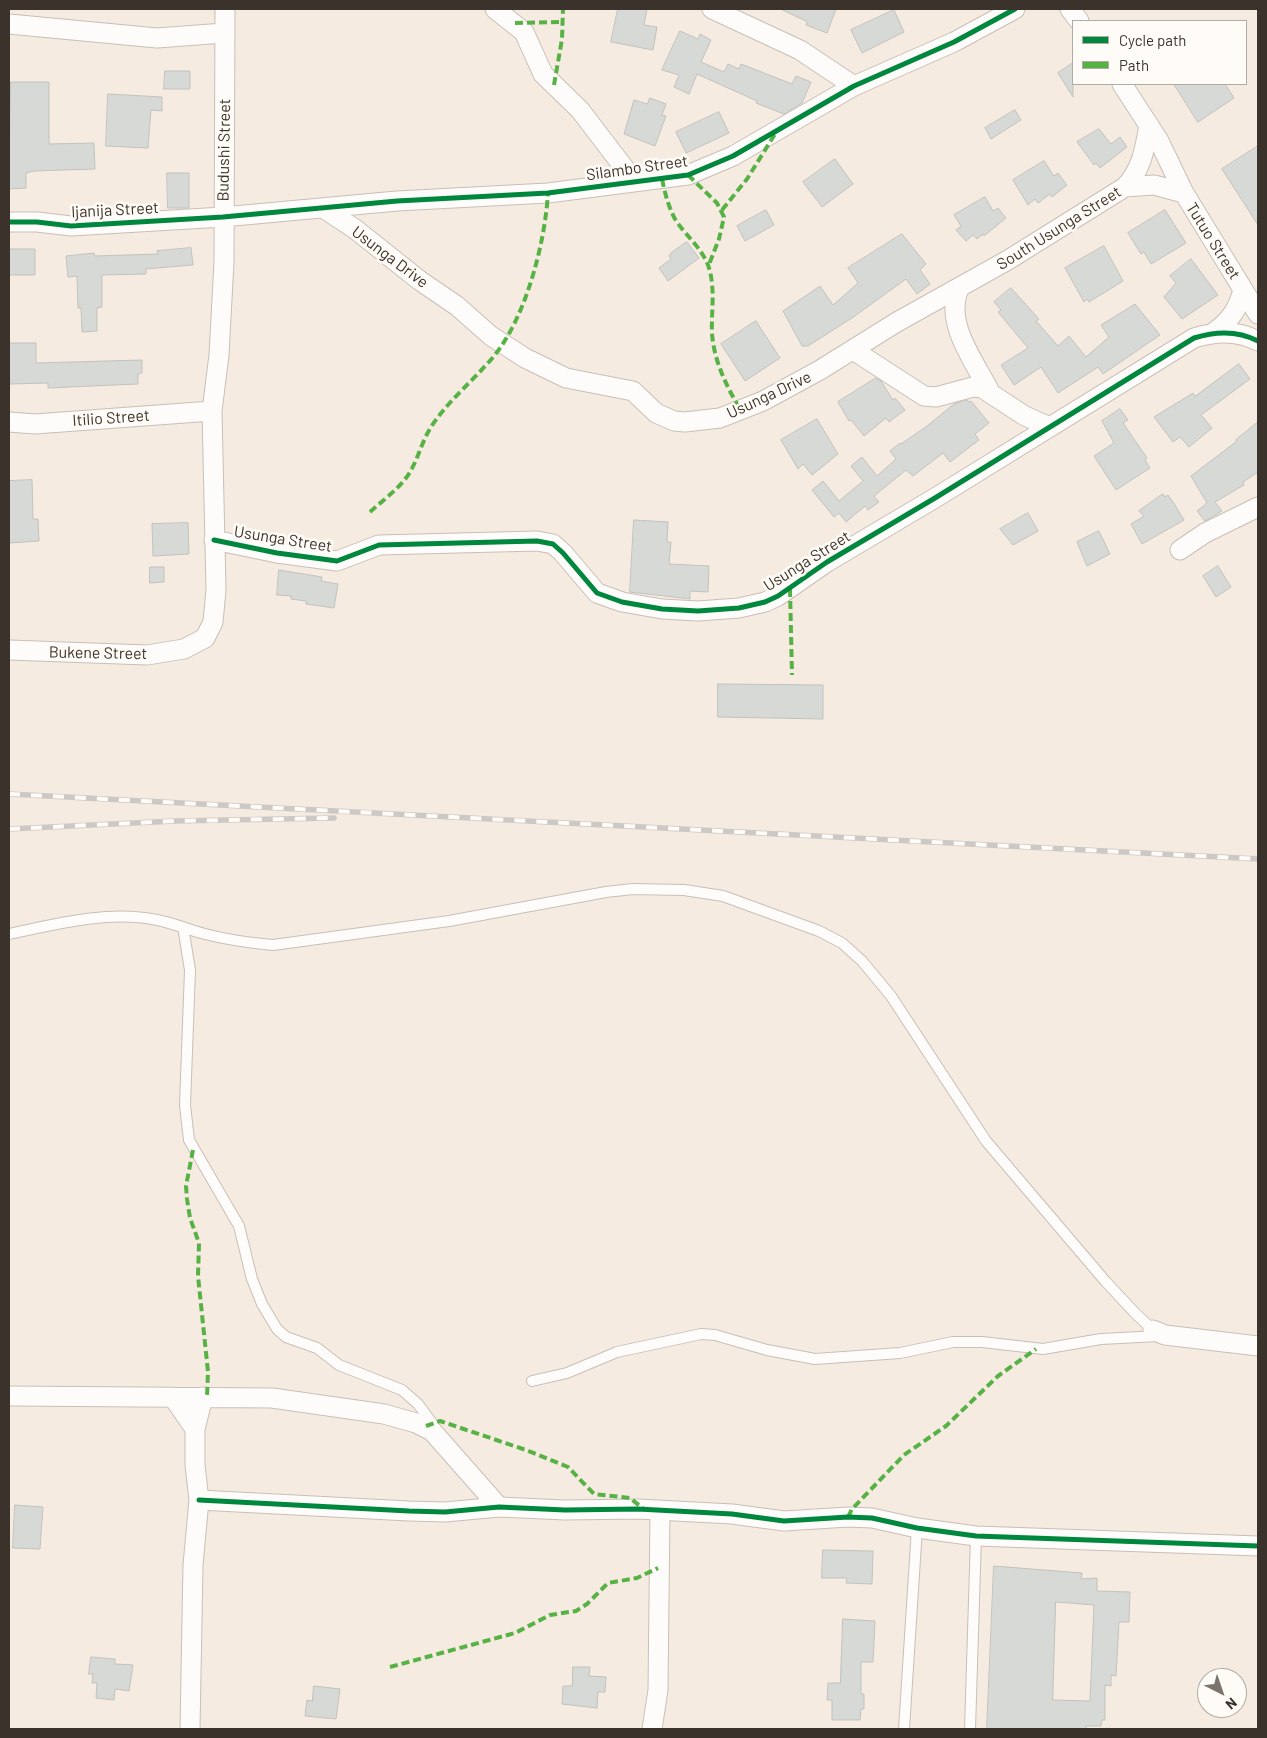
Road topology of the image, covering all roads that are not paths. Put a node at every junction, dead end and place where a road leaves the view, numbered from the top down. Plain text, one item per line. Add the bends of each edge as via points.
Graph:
1 (225, 9) edge
2 (496, 9) edge
3 (712, 9) edge
4 (1070, 9) edge
5 (1009, 11) edge
6 (1078, 20) edge
7 (9, 24) edge
8 (224, 33) junction
9 (1123, 85) edge
10 (854, 86) junction
11 (1149, 124) junction
12 (635, 182) junction
13 (1125, 187) junction
14 (1184, 193) junction
15 (323, 208) junction
16 (223, 217) junction
17 (9, 222) edge
18 (959, 288) junction
19 (1243, 290) junction
20 (1258, 314) edge
21 (1214, 332) junction
22 (1258, 341) edge
23 (853, 350) junction
24 (989, 390) junction
25 (212, 411) junction
26 (9, 422) edge
27 (1050, 427) junction
28 (1258, 507) edge
29 (214, 540) junction
30 (1180, 550) dead end
31 (9, 650) edge
32 (183, 927) junction
33 (9, 934) edge
34 (1159, 1332) junction
35 (1258, 1346) edge
36 (532, 1380) dead end
37 (9, 1396) edge
38 (173, 1397) junction
39 (203, 1397) junction
40 (432, 1423) dead end
41 (195, 1429) junction
42 (199, 1500) junction
43 (499, 1507) junction
44 (660, 1510) junction
45 (917, 1528) junction
46 (976, 1536) junction
47 (1258, 1546) edge
48 (190, 1729) edge
49 (652, 1729) edge
50 (904, 1729) edge
51 (970, 1729) edge

1 - 8 street, Budushi Street
2 - 12 street via 524,32 543,74 580,110
3 - 10 street via 800,50
4 - 6 street
5 - 10 street, Silambo Street via 954,42
7 - 8 street via 157,38
8 - 16 street, Budushi Street
9 - 11 street, Tutuo Street
10 - 12 street, Silambo Street via 713,165 688,175
11 - 13 street, South Usunga Street via 1141,164
11 - 14 street, Tutuo Street
12 - 15 street, Silambo Street via 548,193
13 - 14 street, Tutuo Street via 1154,185
13 - 18 street, South Usunga Street
14 - 19 street, Tutuo Street
15 - 16 street, Silambo Street
15 - 23 street, Usunga Drive via 457,306 491,336 525,358 566,378 633,391 656,413 674,421 700,421 741,411
16 - 17 street, Ijanija Street via 72,226
16 - 25 street, Budushi Street via 222,302
18 - 23 street, Usunga Drive
18 - 24 street via 955,298 955,317
19 - 20 street, Tutuo Street
19 - 21 street, Tutuo Street via 1236,310
21 - 22 street via 1243,335
21 - 27 street, Usunga Street via 1171,350
23 - 24 street via 924,396 936,397 973,387
24 - 27 street via 1025,416
25 - 26 street, Itilio Street via 35,424
25 - 29 street, Budushi Street
27 - 29 street, Usunga Street via 827,562 778,596 739,608 662,609 608,598 597,593 558,548 537,541 379,545 336,561
28 - 30 street via 1205,533
29 - 31 street, Bukene Street via 216,590 213,622 205,638 184,649 147,656
32 - 33 lane via 150,919 93,918
32 - 34 lane via 246,943 273,944 449,921 633,888 684,890 723,896 820,931 842,943 862,961 891,996 986,1141 1135,1313
32 - 40 lane via 190,970 185,1105 189,1140 239,1226 252,1279 262,1304 277,1329 286,1337 317,1348 339,1365 402,1390
34 - 35 street
34 - 36 lane via 1044,1349 953,1342 900,1353 816,1358 701,1334 617,1352 566,1373
37 - 38 street
38 - 39 street
38 - 41 street
39 - 41 street
39 - 43 street via 272,1398 384,1414 416,1423 432,1431
41 - 42 street
42 - 43 street via 409,1511
42 - 48 street via 193,1574
43 - 44 street
44 - 45 street via 784,1521 872,1518
44 - 49 street via 658,1690
45 - 46 street
45 - 50 lane
46 - 47 street
46 - 51 lane

